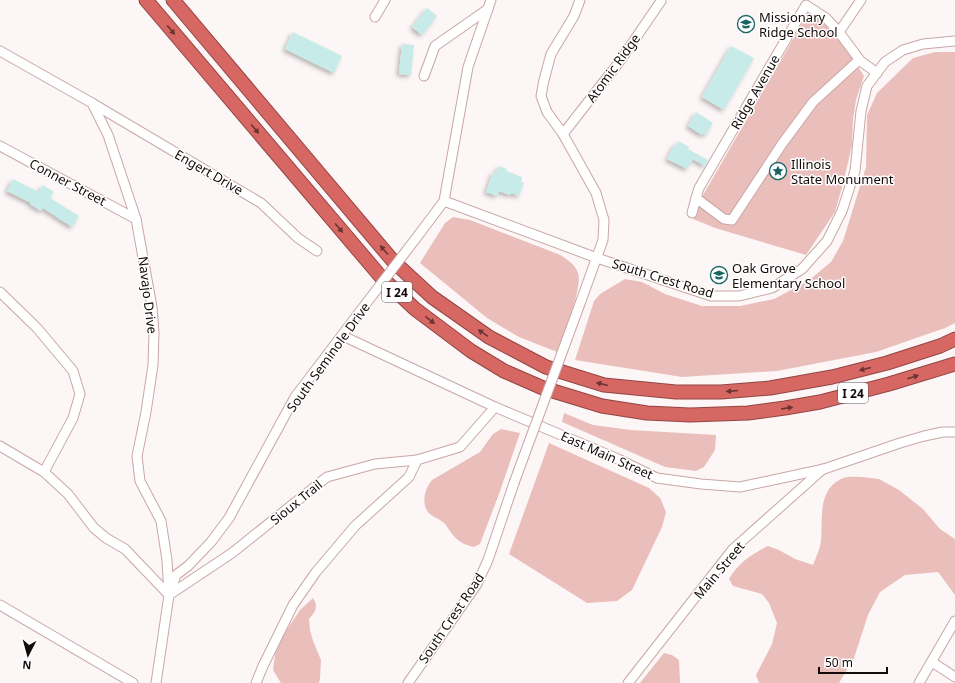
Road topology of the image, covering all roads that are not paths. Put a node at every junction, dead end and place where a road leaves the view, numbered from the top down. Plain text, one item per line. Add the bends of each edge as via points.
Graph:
1 (146, 0) edge
2 (173, 0) edge
3 (385, 0) edge
4 (491, 0) edge
5 (580, 0) edge
6 (861, 0) edge
7 (661, 1) edge
8 (488, 9) junction
9 (375, 17) dead end
10 (839, 32) junction
11 (955, 40) edge
12 (0, 51) edge
13 (859, 60) junction
14 (877, 73) junction
15 (424, 76) dead end
16 (92, 104) junction
17 (563, 134) junction
18 (0, 146) edge
19 (696, 198) junction
20 (444, 201) junction
21 (692, 213) dead end
22 (136, 219) junction
23 (317, 251) dead end
24 (597, 258) junction
25 (0, 292) edge
26 (343, 336) junction
27 (955, 339) edge
28 (955, 364) edge
29 (495, 407) junction
30 (955, 432) edge
31 (0, 446) edge
32 (417, 460) junction
33 (824, 468) junction
34 (44, 472) junction
35 (169, 595) junction
36 (0, 605) edge
37 (955, 621) edge
38 (932, 662) junction
39 (955, 677) edge
40 (133, 683) edge
41 (156, 683) edge
42 (256, 683) edge
43 (408, 683) edge
44 (628, 683) edge
45 (919, 683) edge

1 -> 28 highway, I 24 via 381,277 415,309 471,351 504,371 543,388 602,406 690,415 748,413 820,402
27 -> 2 highway, I 24 via 887,364 832,377 770,388 721,392 676,392 604,385 546,367 488,337 432,297 393,261
3 - 9 street
4 - 8 street, South Seminole Drive
5 - 17 street via 574,16 551,54 541,96 547,112
6 - 10 street
7 - 17 street, Atomic Ridge
8 - 15 street via 435,46
8 - 20 street, South Seminole Drive via 468,67
10 - 13 street, Ridge Avenue
10 - 19 street, Ridge Avenue via 826,18 806,5 699,188
11 - 14 street, South Crest Road via 923,44 903,50 885,62
12 - 16 street
13 - 14 street, Ridge Avenue
13 - 19 street via 813,102 732,220 724,219
14 - 24 street, South Crest Road via 867,86 861,111 855,172 842,211 827,241 802,269 772,288 739,296 711,296
16 - 22 street, Navajo Drive via 108,135
16 - 23 street, Engert Drive via 261,203 298,238
17 - 24 street via 596,193 604,220 603,240
18 - 22 street, Conner Street
19 - 21 street, Ridge Avenue
20 - 24 street, South Crest Road
20 - 26 street, South Seminole Drive, bridge
22 - 35 street, Navajo Drive via 152,307 154,334 153,365 137,456 140,481 161,521
24 - 43 street, South Crest Road, bridge via 488,560 477,584
25 - 34 street via 37,328 73,371 80,394 73,418
26 - 29 street, East Main Street
26 - 35 street, South Seminole Drive via 295,397 229,518 202,552 176,574
29 - 32 street, Sioux Trail via 460,447
29 - 33 street, East Main Street via 657,478 740,487
30 - 33 street, East Main Street via 943,432 906,441
31 - 34 street
32 - 35 street, Sioux Trail via 375,464 327,477 232,553
32 - 42 street via 409,477 356,526 316,572 293,605
33 - 44 street, Main Street via 734,549
34 - 35 street via 68,494 94,528 125,549
35 - 41 street, South Seminole Drive
36 - 40 street
37 - 38 street
38 - 39 street
38 - 45 street

